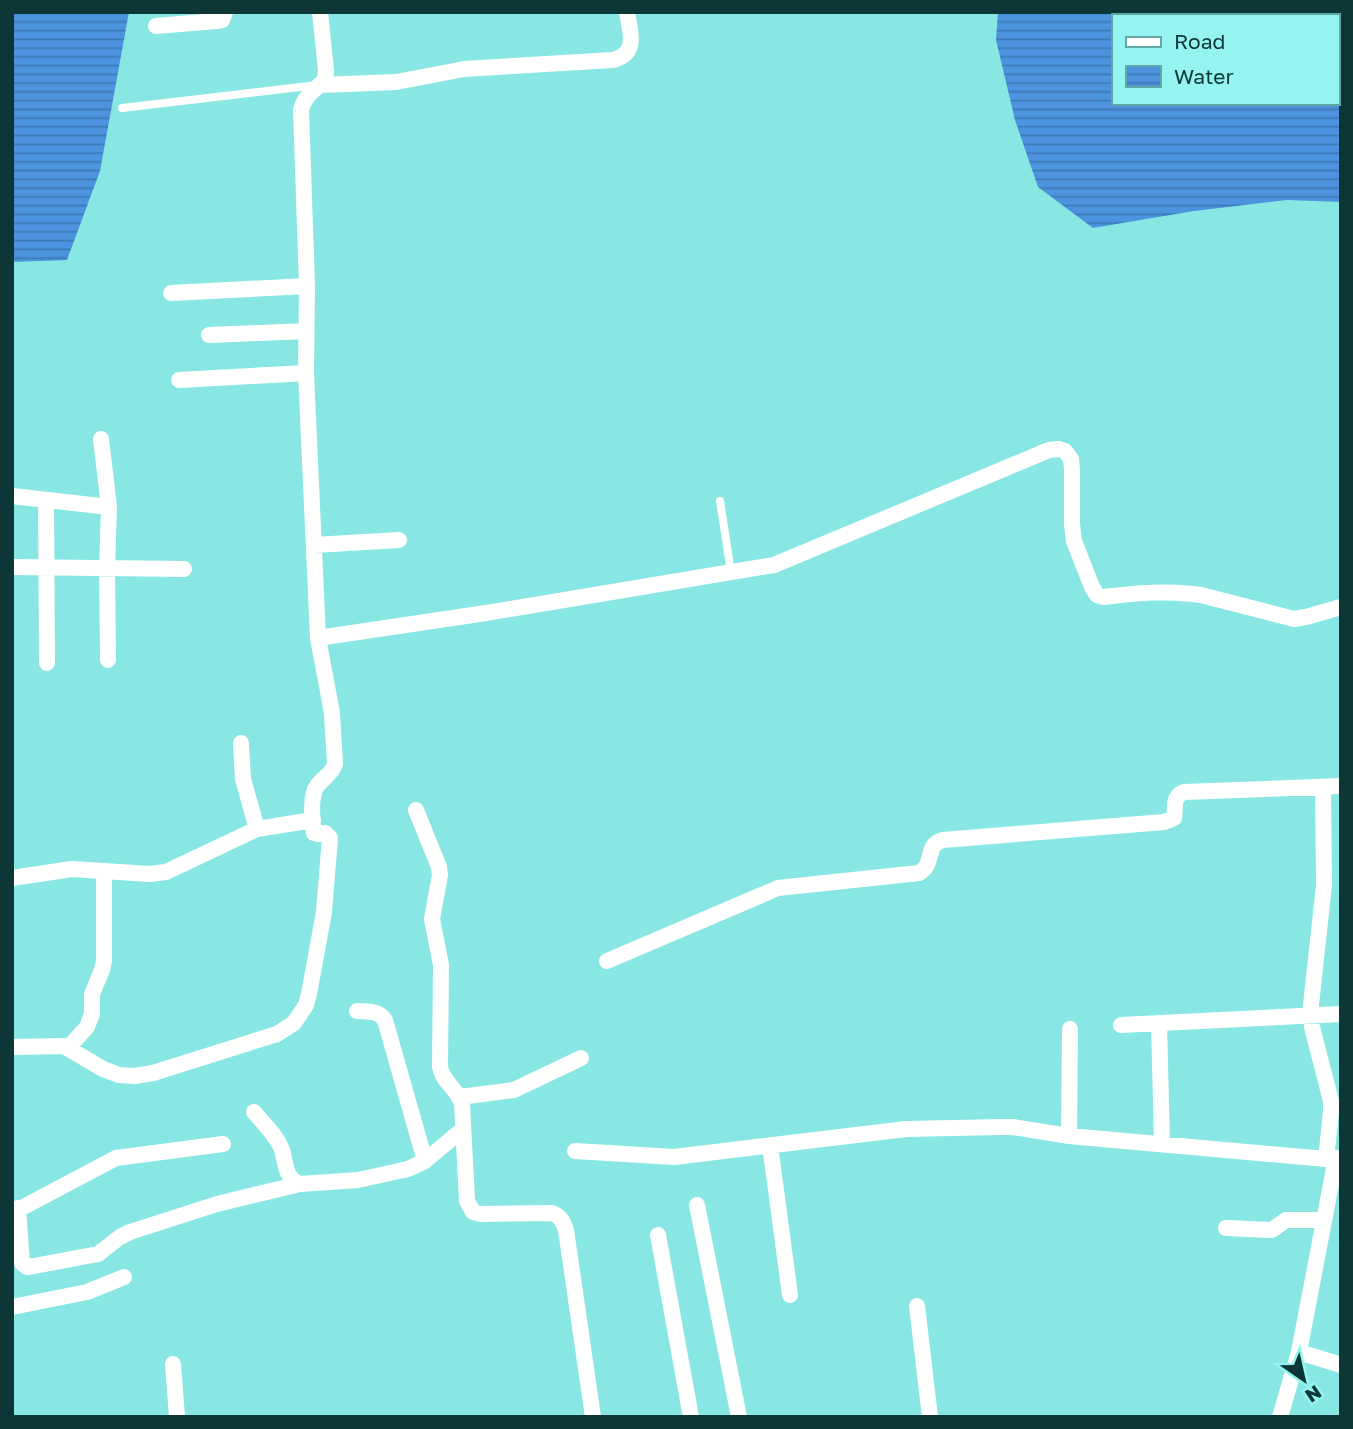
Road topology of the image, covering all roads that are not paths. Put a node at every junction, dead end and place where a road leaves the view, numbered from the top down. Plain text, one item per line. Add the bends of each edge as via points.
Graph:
1 (225, 12) edge
2 (320, 12) edge
3 (627, 12) edge
4 (156, 26) dead end
5 (320, 85) junction
6 (122, 108) dead end
7 (307, 286) junction
8 (171, 293) dead end
9 (306, 331) junction
10 (209, 335) dead end
11 (306, 373) junction
12 (180, 380) dead end
13 (101, 439) dead end
14 (12, 496) edge
15 (46, 500) junction
16 (720, 501) dead end
17 (109, 507) junction
18 (399, 540) dead end
19 (314, 545) junction
20 (12, 567) edge
21 (46, 567) junction
22 (107, 568) junction
23 (184, 569) dead end
24 (731, 572) junction
25 (1341, 607) edge
26 (318, 638) junction
27 (108, 660) dead end
28 (47, 663) dead end
29 (241, 743) dead end
30 (1341, 786) edge
31 (1324, 787) junction
32 (416, 810) dead end
33 (313, 820) junction
34 (257, 829) junction
35 (104, 871) junction
36 (12, 877) edge
37 (607, 961) dead end
38 (357, 1011) dead end
39 (1341, 1014) edge
40 (1311, 1016) junction
41 (1159, 1023) junction
42 (1121, 1025) dead end
43 (1070, 1029) dead end
44 (12, 1047) edge
45 (68, 1048) junction
46 (581, 1058) dead end
47 (460, 1097) junction
48 (254, 1112) dead end
49 (463, 1129) junction
50 (1069, 1136) junction
51 (223, 1144) dead end
52 (1162, 1144) junction
53 (770, 1145) junction
54 (575, 1151) dead end
55 (1334, 1158) edge
56 (425, 1161) junction
57 (300, 1184) junction
58 (697, 1205) dead end
59 (15, 1211) edge
60 (1324, 1220) junction
61 (1226, 1228) dead end
62 (658, 1236) dead end
63 (124, 1277) dead end
64 (790, 1295) dead end
65 (917, 1306) dead end
66 (12, 1307) edge
67 (1299, 1352) junction
68 (173, 1364) dead end
69 (1341, 1365) edge
70 (177, 1417) edge
71 (593, 1417) edge
72 (691, 1417) edge
73 (739, 1417) edge
74 (930, 1417) edge
75 (1280, 1417) edge

1 - 4 street via 216,22
2 - 5 street via 326,70
3 - 5 street via 630,47 613,60 464,69 396,82
5 - 6 lane
5 - 7 street via 307,96 301,110
7 - 8 street
7 - 9 street
9 - 10 street
9 - 11 street
11 - 12 street
11 - 19 street
13 - 17 street
14 - 15 street
15 - 17 street
15 - 21 street
16 - 24 lane
17 - 22 street
18 - 19 street
19 - 26 street
20 - 21 street
21 - 22 street
21 - 28 street
22 - 23 street
22 - 27 street
24 - 25 street via 774,565 1059,449 1065,451 1072,469 1074,541 1097,595 1168,591 1294,618
24 - 26 street
26 - 33 street via 332,713 335,764 314,790
29 - 34 street via 243,779
30 - 31 street
31 - 37 street via 1184,792 1175,800 1174,818 1164,822 937,841 929,863 919,873 778,888
31 - 40 street via 1324,895
32 - 47 street via 440,875 432,919 441,965 440,1067
33 - 34 street
33 - 45 street via 314,832 330,838 324,912 309,994 294,1023 276,1034 135,1076 103,1069
34 - 35 street via 166,872
35 - 36 street via 72,869
35 - 45 street via 104,961 87,1027
38 - 56 street via 376,1012 385,1020
39 - 40 street
40 - 41 street
40 - 55 street via 1331,1101
41 - 42 street
41 - 52 street
43 - 50 street
44 - 45 street
46 - 47 street via 514,1090
47 - 49 street
48 - 57 street via 279,1143 289,1177
49 - 56 street
49 - 71 street via 467,1201 473,1212 552,1213 563,1222
50 - 52 street
50 - 53 street via 1013,1127 906,1129
51 - 59 street via 116,1158
52 - 55 street
53 - 54 street via 674,1157
53 - 64 street
55 - 60 street
56 - 57 street via 358,1180
57 - 59 street via 130,1232 98,1254 27,1267 20,1257
58 - 73 street
60 - 61 street via 1286,1220 1272,1230
60 - 67 street
62 - 72 street
63 - 66 street via 87,1292
65 - 74 street
67 - 69 street
67 - 75 street
68 - 70 street

